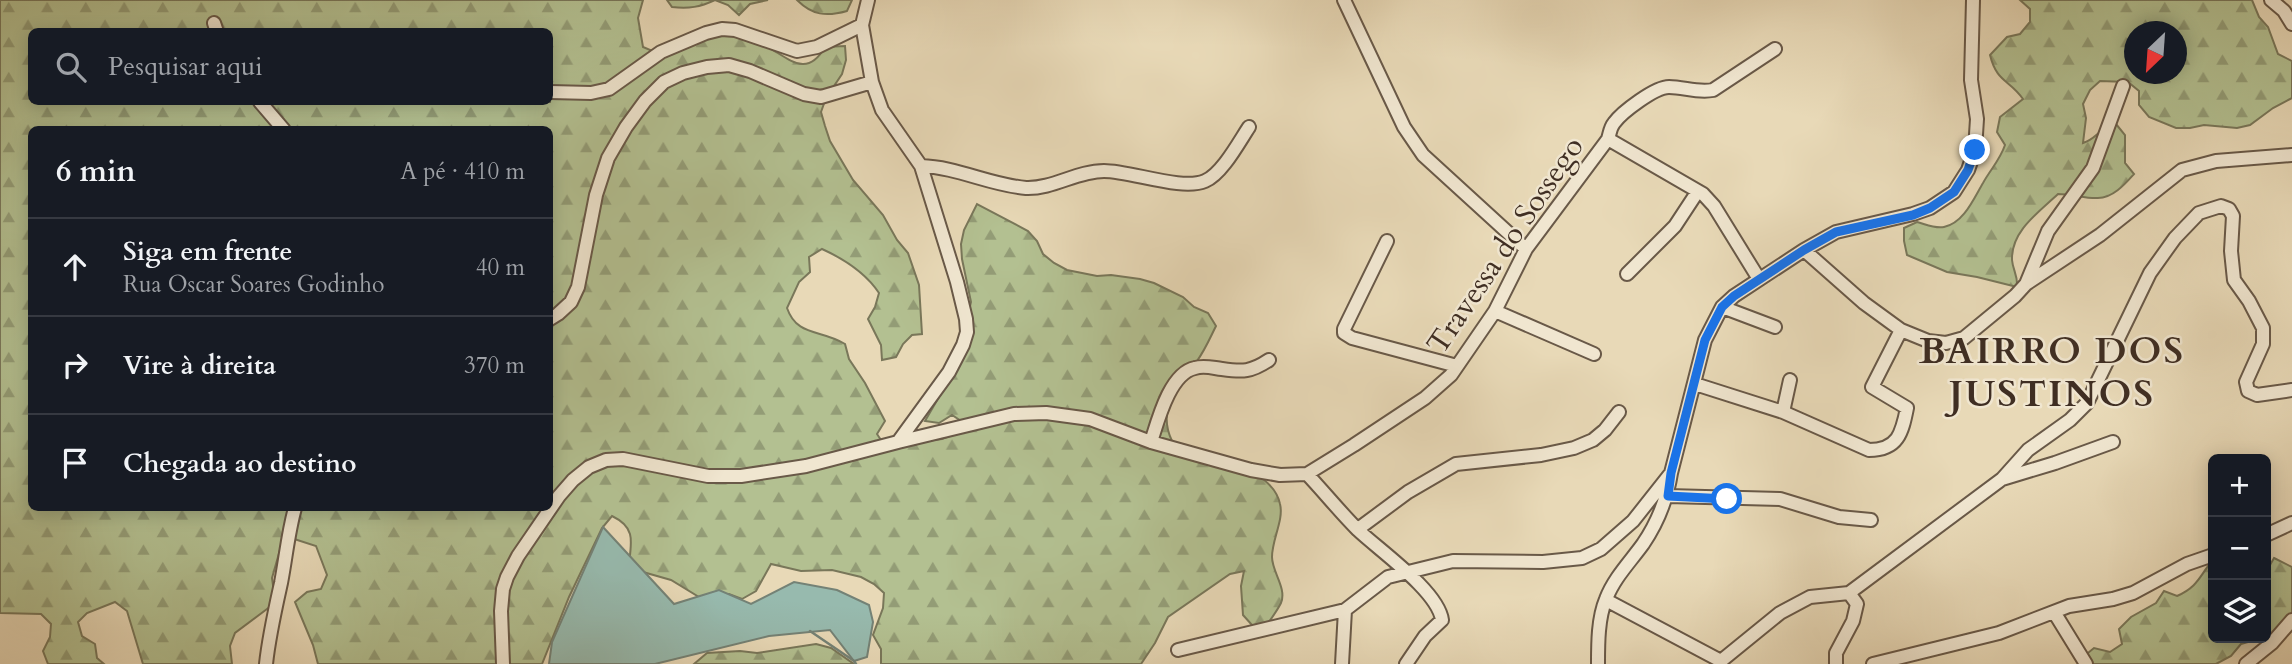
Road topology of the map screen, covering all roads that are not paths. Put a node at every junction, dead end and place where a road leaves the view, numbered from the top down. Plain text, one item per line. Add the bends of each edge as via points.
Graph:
1 (868, 0) edge
2 (1344, 0) edge
3 (1973, 0) edge
4 (2271, 0) edge
5 (862, 24) junction
6 (2292, 24) edge
7 (1775, 50) dead end
8 (872, 82) junction
9 (2123, 86) dead end
10 (553, 92) edge
11 (263, 105) edge
12 (281, 126) edge
13 (1249, 127) dead end
14 (1608, 139) junction
15 (2292, 155) edge
16 (921, 166) junction
17 (1698, 191) junction
18 (1387, 242) dead end
19 (1526, 249) junction
20 (1804, 250) junction
21 (1627, 274) dead end
22 (1759, 279) junction
23 (2026, 284) junction
24 (1722, 307) junction
25 (1495, 312) junction
26 (553, 317) edge
27 (1775, 327) dead end
28 (1901, 330) junction
29 (1594, 354) dead end
30 (1269, 360) dead end
31 (1457, 366) junction
32 (1790, 380) dead end
33 (1695, 384) junction
34 (2292, 390) edge
35 (1619, 412) dead end
36 (1783, 412) junction
37 (898, 442) junction
38 (1151, 442) junction
39 (2113, 442) dead end
40 (1671, 473) junction
41 (1307, 474) junction
42 (2002, 479) junction
43 (1668, 496) junction
44 (553, 505) edge
45 (294, 511) edge
46 (549, 511) edge
47 (1871, 520) dead end
48 (2292, 523) edge
49 (1358, 529) junction
50 (2271, 533) edge
51 (2208, 557) edge
52 (1406, 572) junction
53 (1849, 593) junction
54 (1605, 600) junction
55 (1345, 610) junction
56 (2054, 612) junction
57 (2292, 620) edge
58 (1178, 650) dead end
59 (1721, 662) edge
60 (267, 664) edge
61 (503, 664) edge
62 (1342, 664) edge
63 (1406, 664) edge
64 (1598, 664) edge
65 (1836, 664) edge
66 (1874, 664) edge
67 (2086, 664) edge
68 (2246, 664) edge

1 - 5 street
2 - 19 street via 1404,127 1423,155
3 - 20 street via 1970,80 1977,119 1975,150 1954,192 1913,215 1836,232
4 - 6 street
5 - 8 street
5 - 10 street via 817,47 797,51 722,29 661,52 609,89
7 - 14 street, Travessa do Sossego via 1713,90 1661,89 1617,119
8 - 16 street via 882,110
8 - 26 street via 821,97 729,65 683,73 664,82 632,118 608,158 578,287 571,302
9 - 23 street via 2093,169 2048,230
11 - 12 street
13 - 16 street via 1221,167 1208,180 1197,183 1105,171 1028,188
14 - 17 street, Travessa do Sossego
14 - 19 street, Travessa do Sossego
15 - 23 street via 2216,161 2182,170 2100,235
16 - 37 street via 957,282 967,332 949,372
17 - 21 street via 1675,226
17 - 22 street, Travessa do Sossego via 1714,206
18 - 31 street via 1344,333
19 - 25 street, Travessa do Sossego
20 - 22 street
20 - 28 street
22 - 24 street
23 - 28 street via 1964,338 1947,343 1928,341
24 - 27 street
24 - 33 street via 1705,340
25 - 29 street
25 - 31 street, Travessa do Sossego
28 - 36 street via 1872,387 1907,408 1901,434 1890,445 1868,450
30 - 38 street via 1251,371 1206,367 1184,372 1161,412
31 - 41 street, Travessa do Sossego via 1425,398
32 - 36 street
33 - 36 street
33 - 40 street
34 - 42 street via 2257,396 2248,391 2246,382 2263,344 2263,328 2234,279 2233,216 2221,205 2199,213 2150,273 2087,403 2028,450
35 - 49 street via 1593,440 1574,448 1456,464
37 - 38 street via 1014,414 1046,413 1090,419
37 - 44 street via 806,466 741,476 708,477 607,460 573,480
38 - 41 street via 1251,470
39 - 42 street
40 - 43 street
40 - 52 street via 1633,521 1601,549 1582,558 1453,561
41 - 49 street
42 - 53 street
43 - 47 street via 1780,499 1839,517
43 - 54 street via 1645,542
45 - 60 street
46 - 61 street via 518,556 503,589
48 - 50 street
49 - 52 street
51 - 56 street via 2133,593
52 - 55 street via 1388,578
52 - 63 street via 1437,605 1442,620
53 - 59 street via 1800,602
53 - 65 street via 1857,604 1836,653
54 - 59 street
54 - 64 street
55 - 58 street
55 - 62 street
56 - 66 street via 1999,633
56 - 67 street
57 - 68 street

